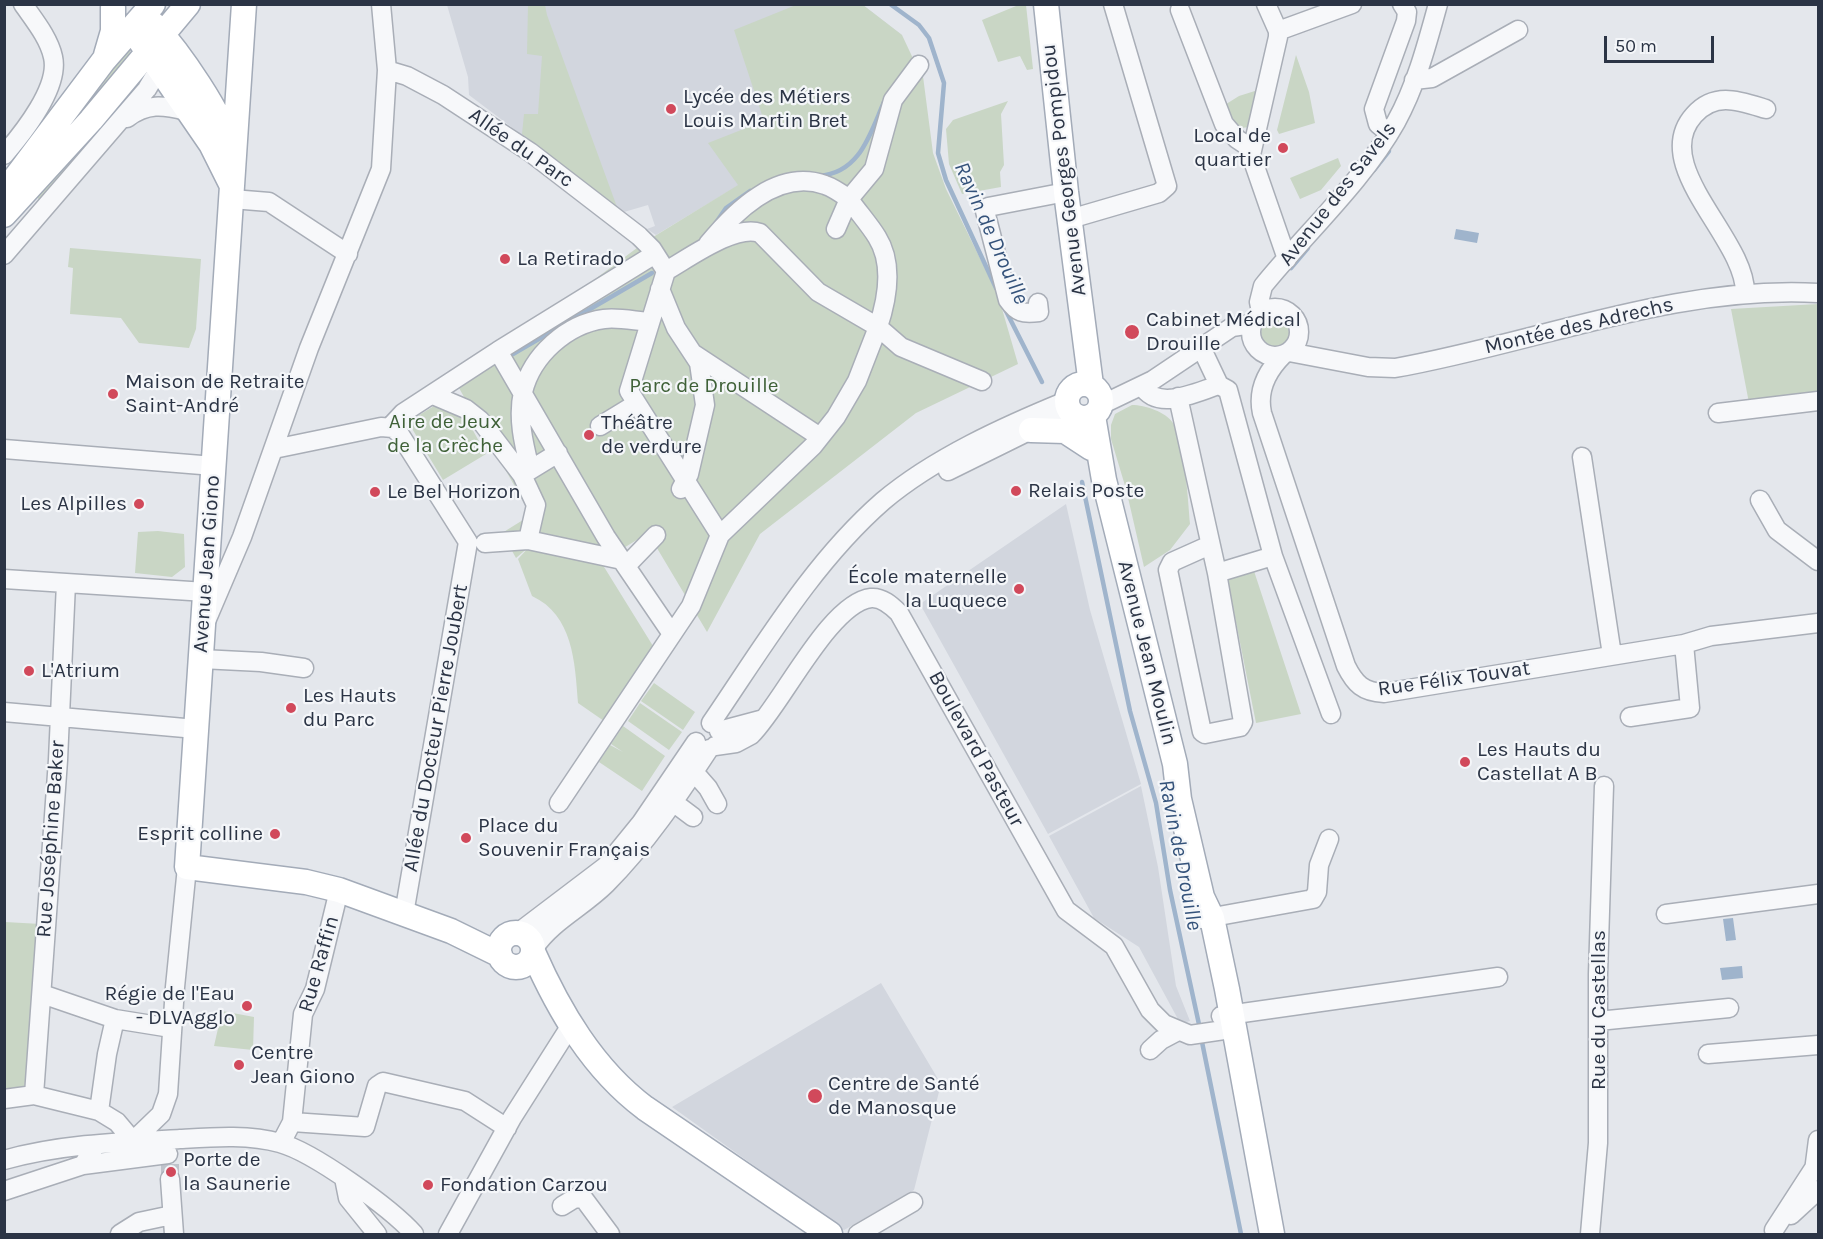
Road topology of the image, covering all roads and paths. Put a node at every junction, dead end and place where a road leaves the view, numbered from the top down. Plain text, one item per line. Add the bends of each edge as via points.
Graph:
1 (23, 4) edge
2 (170, 4) edge
3 (188, 4) edge
4 (244, 4) edge
5 (381, 4) edge
6 (1046, 4) edge
7 (1113, 4) edge
8 (1266, 4) edge
9 (1352, 4) edge
10 (1402, 4) edge
11 (1438, 4) edge
12 (1180, 10) dead end
13 (141, 25) edge
14 (1518, 30) dead end
15 (1278, 31) junction
16 (919, 65) dead end
17 (387, 70) junction
18 (1414, 80) junction
19 (1766, 109) dead end
20 (186, 111) junction
21 (113, 127) junction
22 (1389, 133) junction
23 (228, 144) junction
24 (1252, 149) junction
25 (4, 155) edge
26 (1066, 192) junction
27 (4, 193) edge
28 (232, 193) junction
29 (849, 199) junction
30 (4, 215) edge
31 (1070, 219) junction
32 (836, 229) dead end
33 (650, 248) junction
34 (703, 250) junction
35 (348, 254) junction
36 (4, 255) edge
37 (1287, 259) junction
38 (663, 280) junction
39 (1745, 294) junction
40 (1818, 294) edge
41 (1038, 303) dead end
42 (1264, 314) junction
43 (650, 322) junction
44 (878, 327) junction
45 (1299, 329) junction
46 (1220, 334) junction
47 (1201, 347) junction
48 (1258, 347) junction
49 (498, 351) junction
50 (1286, 353) junction
51 (694, 354) junction
52 (1342, 362) junction
53 (982, 381) dead end
54 (1219, 385) junction
55 (1142, 386) junction
56 (523, 392) junction
57 (433, 395) junction
58 (1260, 396) junction
59 (1178, 398) junction
60 (1818, 401) edge
61 (1085, 403) junction
62 (636, 404) junction
63 (1718, 413) dead end
64 (600, 426) dead end
65 (390, 427) junction
66 (1031, 430) junction
67 (820, 437) junction
68 (1091, 448) junction
69 (4, 449) edge
70 (274, 449) junction
71 (558, 453) junction
72 (1582, 457) dead end
73 (214, 466) junction
74 (526, 472) junction
75 (1104, 480) junction
76 (683, 486) junction
77 (1760, 500) dead end
78 (720, 535) junction
79 (656, 536) dead end
80 (528, 540) junction
81 (477, 542) junction
82 (1210, 545) junction
83 (1273, 556) junction
84 (1818, 561) edge
85 (624, 563) junction
86 (1217, 573) junction
87 (4, 579) edge
88 (66, 583) junction
89 (206, 592) junction
90 (1818, 623) edge
91 (204, 626) junction
92 (672, 634) junction
93 (1684, 644) junction
94 (1612, 655) junction
95 (201, 659) junction
96 (304, 668) dead end
97 (4, 712) edge
98 (1331, 714) dead end
99 (59, 716) junction
100 (1630, 717) dead end
101 (196, 729) junction
102 (710, 738) junction
103 (694, 772) junction
104 (1604, 786) dead end
105 (673, 802) junction
106 (559, 803) dead end
107 (717, 804) dead end
108 (693, 817) dead end
109 (1329, 839) dead end
110 (187, 867) junction
111 (339, 890) junction
112 (1818, 894) edge
113 (1205, 911) junction
114 (404, 914) junction
115 (1666, 914) dead end
116 (518, 948) junction
117 (1498, 977) dead end
118 (42, 994) junction
119 (1729, 1008) dead end
120 (115, 1019) junction
121 (568, 1019) junction
122 (1598, 1021) junction
123 (1222, 1023) junction
124 (171, 1028) junction
125 (1184, 1033) junction
126 (1818, 1045) edge
127 (1150, 1050) dead end
128 (1708, 1054) dead end
129 (34, 1095) junction
130 (4, 1099) edge
131 (99, 1111) junction
132 (292, 1122) junction
133 (507, 1128) junction
134 (1818, 1140) edge
135 (133, 1141) junction
136 (281, 1143) junction
137 (95, 1146) junction
138 (169, 1159) junction
139 (4, 1160) edge
140 (83, 1165) junction
141 (1817, 1170) edge
142 (344, 1178) junction
143 (1818, 1190) edge
144 (4, 1191) edge
145 (913, 1202) dead end
146 (562, 1206) dead end
147 (172, 1215) junction
148 (1772, 1232) edge
149 (120, 1234) edge
150 (174, 1234) edge
151 (377, 1234) edge
152 (414, 1234) edge
153 (448, 1234) edge
154 (610, 1234) edge
155 (831, 1234) edge
156 (858, 1234) edge
157 (1272, 1234) edge
158 (1590, 1234) edge

1 - 25 street via 48,42 54,68 47,91
2 - 13 main road
3 - 13 main road
4 - 23 main road
5 - 17 street
6 - 26 main road, Avenue Georges Pompidou
7 - 31 street via 1167,186 1159,193
8 - 15 street
9 - 15 street
10 - 22 street via 1407,12 1406,21 1374,109 1378,124
11 - 18 street, Avenue des Savels
12 - 24 street via 1224,124
13 - 20 main road
13 - 21 street via 147,89
13 - 23 main road via 221,122
13 - 27 main road via 113,31 104,60
13 - 30 main road
14 - 18 street via 1432,78
15 - 24 street
16 - 29 street via 893,100 874,169
17 - 33 street, Allée du Parc via 443,95 509,138
17 - 35 street via 381,169
18 - 22 street, Avenue des Savels
19 - 39 street via 1739,101 1715,100 1693,116 1682,138 1687,172 1741,268
20 - 21 street via 151,106
20 - 23 main road
21 - 36 street
22 - 37 street, Avenue des Savels
23 - 28 main road
24 - 37 street via 1252,162
26 - 31 main road, Avenue Georges Pompidou
26 - 41 street via 988,207 984,214 1008,300 1021,313 1038,312
28 - 35 street via 269,202
28 - 73 main road, Avenue Jean Giono
29 - 32 street
29 - 34 street via 814,182 769,190 732,215
29 - 44 street via 883,251 888,298
31 - 61 main road, Avenue Georges Pompidou via 1084,336
33 - 38 street, Allée du Parc
33 - 49 street
34 - 38 street
34 - 44 street via 742,231 760,233 818,292
35 - 70 street via 309,348
37 - 42 street, Avenue des Savels via 1269,279 1270,295
38 - 43 street
38 - 51 street, Allée du Parc via 676,328
39 - 40 street, Montée des Adrechs
39 - 52 street, Montée des Adrechs via 1677,303 1395,368 1368,368
42 - 45 street via 1292,315
42 - 46 street
42 - 48 street
43 - 56 street via 609,319 578,327 549,345
43 - 62 street via 629,386
44 - 53 street via 901,347
44 - 67 street via 848,400
45 - 50 street via 1297,342
45 - 52 street, Montée des Adrechs
46 - 47 street
46 - 48 street
47 - 54 street
47 - 55 street
48 - 50 street via 1268,355
48 - 58 street, Rue Félix Touvat
49 - 56 street
49 - 57 street
50 - 52 street, Montée des Adrechs
50 - 58 street via 1267,375
51 - 67 street
51 - 76 street via 705,405
54 - 59 street
54 - 83 street via 1228,390
55 - 59 street via 1154,398
55 - 61 street
56 - 71 street
56 - 74 street via 521,425
57 - 65 street via 402,413
57 - 74 street via 466,409 480,420
58 - 94 street, Rue Félix Touvat via 1262,413 1346,666 1364,690 1384,693
59 - 82 street
60 - 63 street
61 - 66 street
61 - 68 main road, Avenue Jean Moulin
61 - 75 main road, Avenue Jean Moulin
61 - 102 street via 972,443 885,500 818,570
62 - 64 street
62 - 76 street
65 - 70 street
65 - 81 street via 399,433
66 - 68 main road via 1065,431
66 - 102 street via 951,469 890,510 829,573
67 - 78 street
68 - 75 main road, Avenue Jean Moulin
69 - 73 street
70 - 91 street
71 - 74 street
71 - 85 street
72 - 94 street
73 - 89 main road, Avenue Jean Giono
74 - 80 street via 536,505
75 - 113 main road, Avenue Jean Moulin via 1175,764 1179,799
76 - 78 street
77 - 84 street via 1777,530
78 - 92 street via 700,589
79 - 85 street
80 - 81 street
80 - 85 street
81 - 114 street, Allée du Docteur Pierre Joubert
82 - 86 street
82 - 86 street via 1172,562 1167,570 1205,734 1240,727 1243,722
83 - 86 street
83 - 98 street
85 - 92 street
87 - 88 street
88 - 89 street
88 - 99 street, Rue Joséphine Baker
89 - 91 main road, Avenue Jean Giono
90 - 93 street, Rue Félix Touvat via 1711,636
91 - 95 main road, Avenue Jean Giono
92 - 106 street
93 - 94 street, Rue Félix Touvat
93 - 100 street via 1690,708
95 - 96 street
95 - 101 main road, Avenue Jean Giono
97 - 99 street
99 - 101 street
99 - 118 street, Rue Joséphine Baker
101 - 110 main road, Avenue Jean Giono
102 - 103 street
102 - 116 street via 612,859 563,901
102 - 125 street, Boulevard Pasteur via 764,719 823,637 850,609 866,600 883,600 898,613 1066,909 1114,946 1150,1010 1164,1024
103 - 105 street
103 - 107 street
104 - 122 street, Rue du Castellas
105 - 108 street
105 - 116 street via 622,867 585,903
109 - 113 street via 1313,899
110 - 111 main road
110 - 124 street, Avenue Jean Giono
111 - 114 main road
111 - 132 street, Rue Raffin via 315,989 303,1014
112 - 115 street
113 - 123 main road, Avenue Jean Moulin
114 - 116 main road
116 - 121 main road
117 - 123 street
118 - 120 street
118 - 129 street, Rue Joséphine Baker
119 - 122 street
120 - 124 street
120 - 131 street
121 - 133 street
121 - 155 main road via 602,1068 634,1100
122 - 158 street, Rue du Castellas via 1598,1143
123 - 125 street
123 - 157 main road, Avenue Jean Moulin via 1240,1068
124 - 135 street, Avenue Jean Giono via 164,1109
125 - 127 street via 1161,1040
126 - 128 street
129 - 130 street
129 - 131 street
131 - 135 street via 117,1122
132 - 133 street via 365,1127 380,1083 465,1101
132 - 136 street, Rue Raffin
133 - 153 street
134 - 141 street
135 - 137 street
135 - 138 street
136 - 138 street via 255,1138 204,1138
136 - 142 street
137 - 139 street
137 - 140 street
138 - 140 street
138 - 147 street
140 - 144 street
141 - 148 street
142 - 151 street via 348,1198
142 - 152 street
143 - 148 street
145 - 156 street
146 - 154 street via 575,1198 584,1199
147 - 149 street via 139,1222
147 - 150 street

